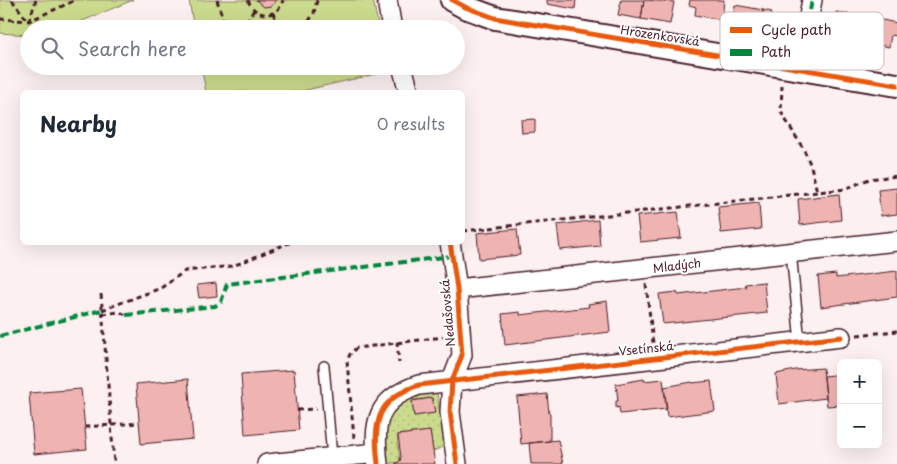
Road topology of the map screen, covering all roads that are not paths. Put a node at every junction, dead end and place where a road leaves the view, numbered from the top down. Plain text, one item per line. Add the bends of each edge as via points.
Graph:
1 (388, 0) edge
2 (452, 0) edge
3 (391, 20) edge
4 (720, 60) edge
5 (775, 70) edge
6 (792, 70) edge
7 (791, 73) junction
8 (404, 75) edge
9 (897, 85) edge
10 (408, 90) edge
11 (897, 241) edge
12 (450, 245) edge
13 (791, 252) junction
14 (457, 289) junction
15 (841, 337) road end
16 (800, 342) junction
17 (324, 366) dead end
18 (452, 381) junction
19 (332, 458) junction
20 (378, 458) edge
21 (267, 464) edge
22 (457, 464) edge

1 - 3 street
2 - 4 street, Hrozenkovská via 496,18
5 - 7 street, Hrozenkovská
6 - 7 street
7 - 9 street, Hrozenkovská
8 - 10 street
11 - 13 street, Mladých
12 - 14 street, Nedašovská
13 - 14 street, Mladých
13 - 16 lane
14 - 18 street, Nedašovská via 462,355
15 - 16 street, Vsetínská
16 - 18 street, Vsetínská
17 - 19 lane
18 - 20 street via 413,387 388,401 375,428
18 - 22 street, Nedašovská via 450,412
19 - 20 street
19 - 21 street

